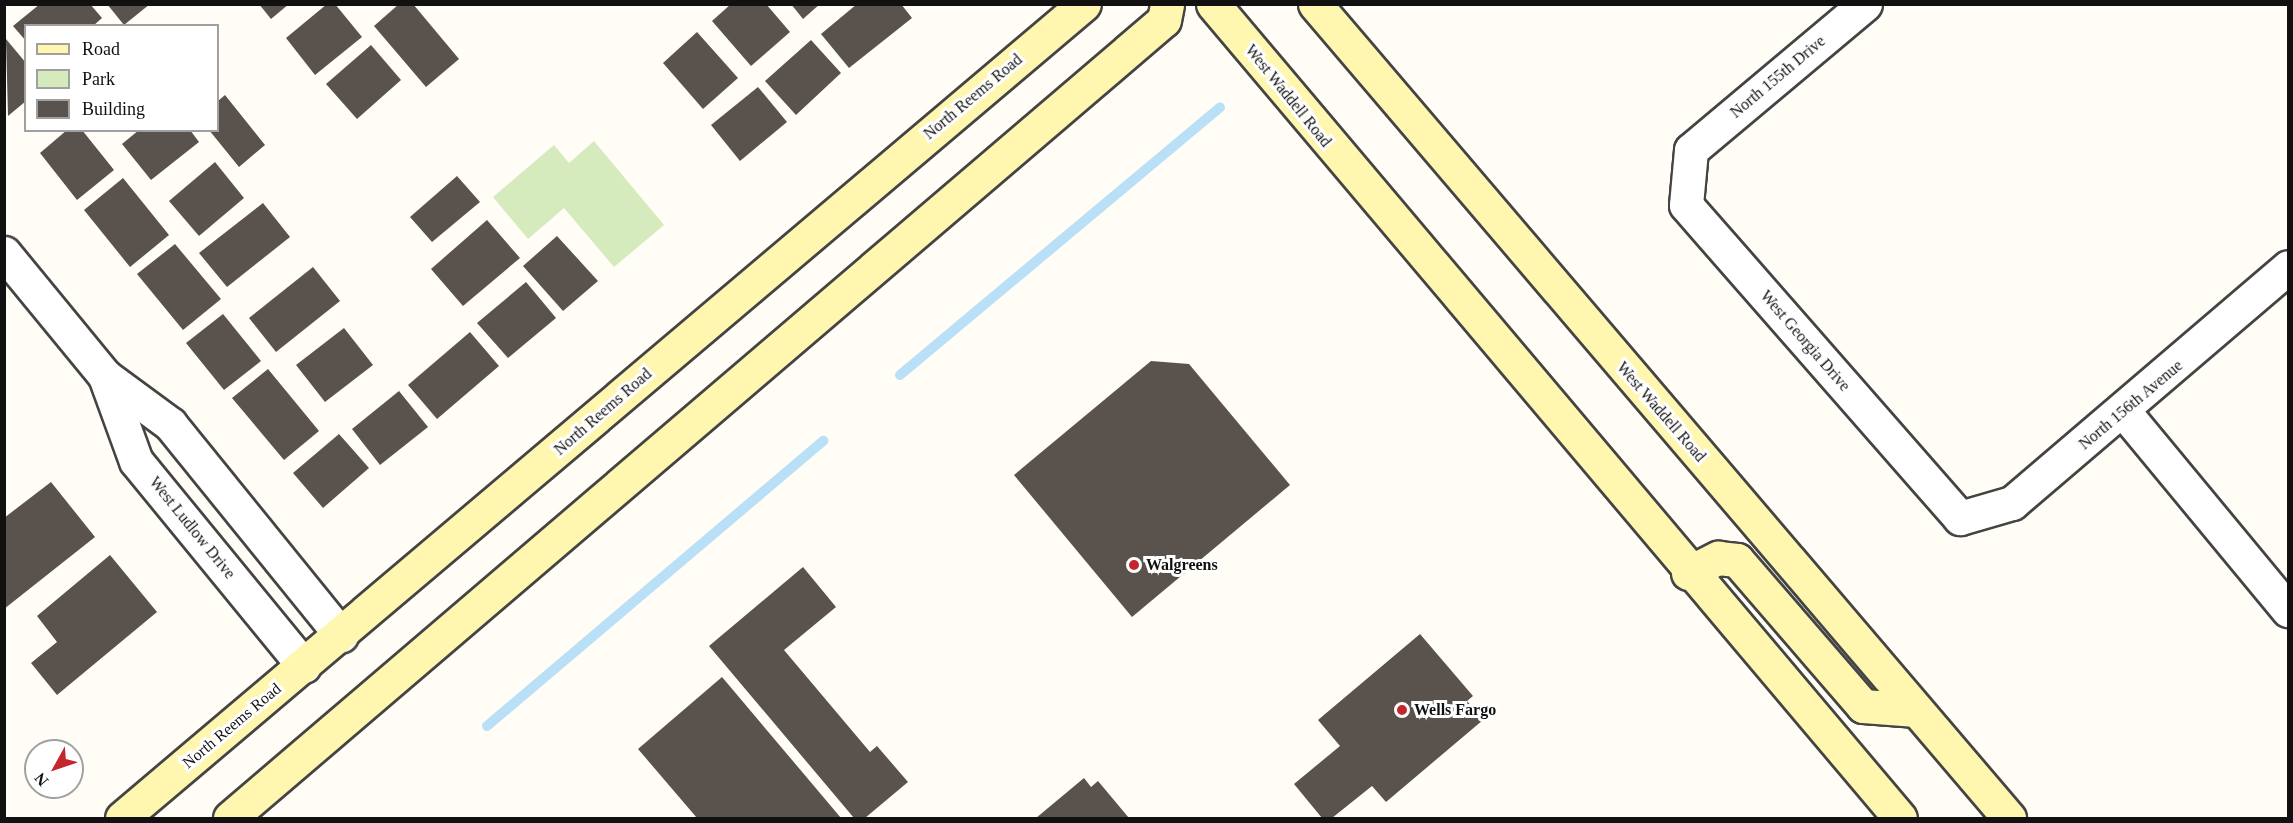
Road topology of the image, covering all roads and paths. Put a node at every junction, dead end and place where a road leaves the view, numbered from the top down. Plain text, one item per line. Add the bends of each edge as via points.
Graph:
1 (1084, 4) edge
2 (1167, 4) edge
3 (1213, 4) edge
4 (1315, 4) edge
5 (1864, 4) edge
6 (1691, 150) joint
7 (4, 253) edge
8 (2289, 267) edge
9 (105, 376) junction
10 (2125, 412) junction
11 (1960, 518) joint
12 (1688, 573) junction
13 (2289, 610) edge
14 (342, 635) junction
15 (304, 666) junction
16 (1916, 710) junction
17 (122, 819) edge
18 (230, 819) edge
19 (1900, 819) edge
20 (2009, 819) edge

1 - 14 main road, North Reems Road
2 - 18 main road via 1164,20
3 - 12 main road, West Waddell Road
4 - 16 main road, West Waddell Road
5 - 6 street, North 155th Drive
6 - 11 street, West Georgia Drive via 1686,205
7 - 9 street, West Ludlow Drive
8 - 10 street, North 156th Avenue
9 - 14 street, West Ludlow Drive via 170,424
9 - 15 street, West Ludlow Drive via 136,460
10 - 11 street, North 156th Avenue via 2012,503
10 - 13 street
12 - 16 main road via 1718,558 1737,560 1863,706
12 - 19 main road, West Waddell Road
14 - 15 main road, North Reems Road
15 - 17 main road, North Reems Road
16 - 20 main road, West Waddell Road

